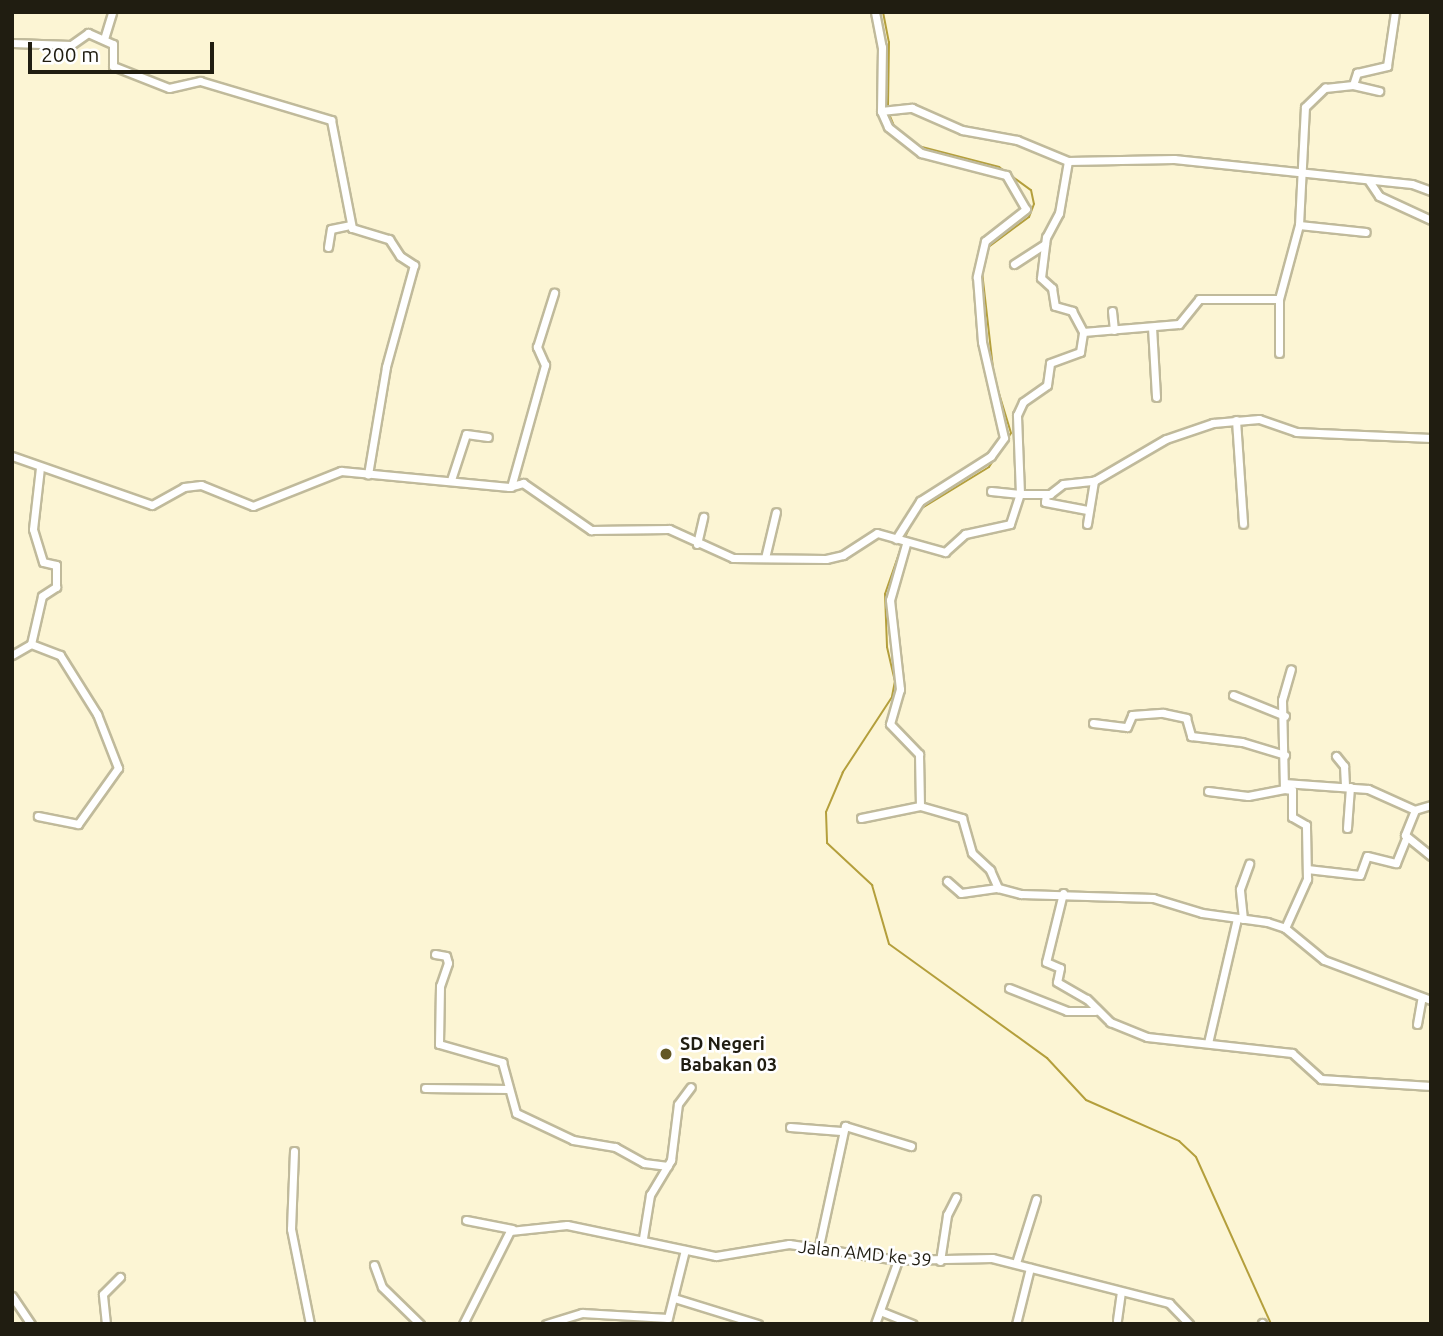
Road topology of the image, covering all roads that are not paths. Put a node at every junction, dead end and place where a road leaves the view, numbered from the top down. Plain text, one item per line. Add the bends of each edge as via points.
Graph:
1 (112, 12) edge
2 (875, 12) edge
3 (1395, 12) edge
4 (104, 39) junction
5 (12, 43) edge
6 (1353, 85) junction
7 (1379, 91) dead end
8 (881, 111) junction
9 (1068, 161) junction
10 (1304, 176) junction
11 (1369, 181) junction
12 (1431, 191) edge
13 (1431, 220) edge
14 (351, 225) junction
15 (1299, 225) junction
16 (1366, 232) dead end
17 (1045, 244) junction
18 (328, 247) dead end
19 (1014, 264) dead end
20 (554, 293) dead end
21 (1279, 299) junction
22 (1112, 311) dead end
23 (1152, 327) junction
24 (1114, 330) junction
25 (1083, 332) junction
26 (1279, 353) dead end
27 (1156, 397) dead end
28 (1236, 420) junction
29 (488, 438) dead end
30 (1431, 438) edge
31 (12, 456) edge
32 (40, 468) junction
33 (368, 474) junction
34 (451, 480) junction
35 (1094, 481) junction
36 (512, 487) junction
37 (991, 491) dead end
38 (1020, 494) junction
39 (1046, 498) junction
40 (1087, 510) junction
41 (776, 512) dead end
42 (1045, 513) dead end
43 (702, 517) dead end
44 (1087, 524) dead end
45 (1242, 524) dead end
46 (896, 539) junction
47 (697, 544) junction
48 (906, 544) junction
49 (765, 558) junction
50 (31, 644) junction
51 (12, 655) edge
52 (1291, 669) dead end
53 (1233, 695) dead end
54 (1285, 716) junction
55 (1093, 723) dead end
56 (1285, 755) junction
57 (1336, 756) dead end
58 (1284, 786) junction
59 (1348, 787) junction
60 (1208, 791) dead end
61 (1431, 805) edge
62 (920, 806) junction
63 (1415, 810) junction
64 (38, 816) dead end
65 (861, 818) dead end
66 (1347, 828) dead end
67 (1406, 838) junction
68 (1431, 856) edge
69 (1249, 864) dead end
70 (1307, 870) junction
71 (947, 881) dead end
72 (998, 888) junction
73 (1063, 893) junction
74 (1240, 918) junction
75 (1285, 928) junction
76 (435, 954) dead end
77 (1009, 988) dead end
78 (1422, 997) junction
79 (1431, 1000) edge
80 (1095, 1011) junction
81 (1416, 1024) dead end
82 (1208, 1043) junction
83 (1431, 1086) edge
84 (691, 1087) dead end
85 (425, 1088) dead end
86 (509, 1089) junction
87 (790, 1127) dead end
88 (841, 1131) junction
89 (911, 1146) dead end
90 (294, 1151) dead end
91 (668, 1166) junction
92 (956, 1197) dead end
93 (1036, 1199) dead end
94 (466, 1220) dead end
95 (512, 1229) junction
96 (643, 1238) junction
97 (819, 1246) junction
98 (685, 1250) junction
99 (898, 1260) junction
100 (940, 1261) junction
101 (1016, 1263) junction
102 (374, 1265) dead end
103 (1030, 1268) junction
104 (120, 1277) dead end
105 (1121, 1293) junction
106 (12, 1296) edge
107 (674, 1298) junction
108 (880, 1311) junction
109 (1117, 1320) dead end
110 (31, 1324) edge
111 (106, 1324) edge
112 (310, 1324) edge
113 (420, 1324) edge
114 (463, 1324) edge
115 (546, 1324) edge
116 (758, 1324) edge
117 (875, 1324) edge
118 (912, 1324) edge
119 (1016, 1324) edge
120 (1189, 1324) edge

1 - 4 street
2 - 8 street via 882,47
3 - 6 street via 1387,66 1357,73
4 - 5 street via 83,33 71,45
4 - 14 street via 114,46 113,66 169,88 200,81 240,97 327,116 335,134
6 - 7 street
6 - 10 street via 1320,89 1305,107
8 - 9 street via 912,108 962,130 1017,140
8 - 46 street via 896,136 921,153 1006,175 1026,209 989,236 977,277 982,342 1004,438 991,457 920,501
9 - 10 street via 1174,159
9 - 17 street via 1059,213
10 - 11 street
10 - 15 street
11 - 12 street
11 - 13 street via 1379,196
14 - 18 street via 331,229
14 - 33 street via 394,242 400,256 414,265 386,367
15 - 16 street
15 - 21 street
17 - 19 street
17 - 25 street via 1042,283 1052,288 1055,306 1073,312
20 - 36 street via 537,347 545,365
21 - 23 street via 1199,299 1183,323
21 - 26 street
22 - 24 street
23 - 24 street
23 - 27 street
24 - 25 street
25 - 38 street via 1080,352 1050,363 1047,384 1023,402 1017,415
28 - 30 street via 1266,420 1296,432 1368,439
28 - 35 street via 1166,439
28 - 45 street
29 - 34 street via 466,434
31 - 32 street
32 - 33 street via 152,505 184,487 201,485 253,506 332,472
32 - 50 street via 33,529 43,562 56,565 57,581 54,592 41,596
33 - 34 street
34 - 36 street
35 - 39 street via 1063,484
35 - 40 street
36 - 47 street via 528,483 591,530 669,529
37 - 38 street
38 - 39 street
38 - 48 street via 1012,522 965,534 945,552
39 - 40 street
39 - 42 street
40 - 44 street
41 - 49 street
43 - 47 street
46 - 48 street
46 - 49 street via 877,534 843,555 826,559
47 - 49 street via 726,556
48 - 62 street via 890,600 900,689 889,719 919,754
50 - 51 street
50 - 64 street via 60,655 97,714 118,768 74,826
52 - 54 street via 1283,694
53 - 54 street
54 - 56 street
55 - 56 street via 1127,727 1132,715 1163,713 1186,718 1191,736 1242,742
56 - 58 street
57 - 59 street via 1344,766
58 - 59 street
58 - 60 street via 1248,796
58 - 70 street via 1292,790 1292,817 1306,825
59 - 63 street via 1377,791
59 - 66 street
61 - 63 street
62 - 65 street
62 - 72 street via 962,818 972,853 990,870
63 - 67 street
67 - 68 street
67 - 70 street via 1396,863 1367,856 1360,875
69 - 74 street via 1240,889
70 - 75 street via 1302,900
71 - 72 street via 961,893
72 - 73 street via 1021,894
73 - 74 street via 1153,898
73 - 80 street via 1046,962 1060,968 1057,982 1087,999
74 - 75 street
74 - 82 street
75 - 78 street via 1324,960
76 - 86 street via 446,956 448,963 440,986 437,1041 502,1062
77 - 80 street via 1067,1011
78 - 79 street
78 - 81 street
80 - 82 street via 1147,1037
82 - 83 street via 1292,1052 1321,1079
84 - 91 street via 678,1104
85 - 86 street
86 - 91 street via 516,1113 573,1140 622,1149 643,1163
87 - 88 street
88 - 89 street via 852,1124
88 - 97 street
90 - 112 street via 291,1229
91 - 96 street via 650,1195
92 - 100 street via 947,1215
93 - 101 street
94 - 95 street, Jalan AMD ke 39
95 - 96 street, Jalan AMD ke 39 via 575,1226
95 - 114 street
96 - 98 street, Jalan AMD ke 39
97 - 98 street, Jalan AMD ke 39 via 770,1245 722,1256
97 - 99 street, Jalan AMD ke 39
98 - 107 street
99 - 100 street, Jalan AMD ke 39
99 - 108 street
100 - 101 street, Jalan AMD ke 39 via 986,1258
101 - 103 street, Jalan AMD ke 39
102 - 113 street via 382,1287
103 - 105 street, Jalan AMD ke 39
103 - 119 street
104 - 111 street via 103,1294
105 - 109 street
105 - 120 street, Jalan AMD ke 39 via 1169,1303
106 - 110 street
107 - 115 street via 665,1319 582,1313
107 - 116 street
108 - 117 street
108 - 118 street

